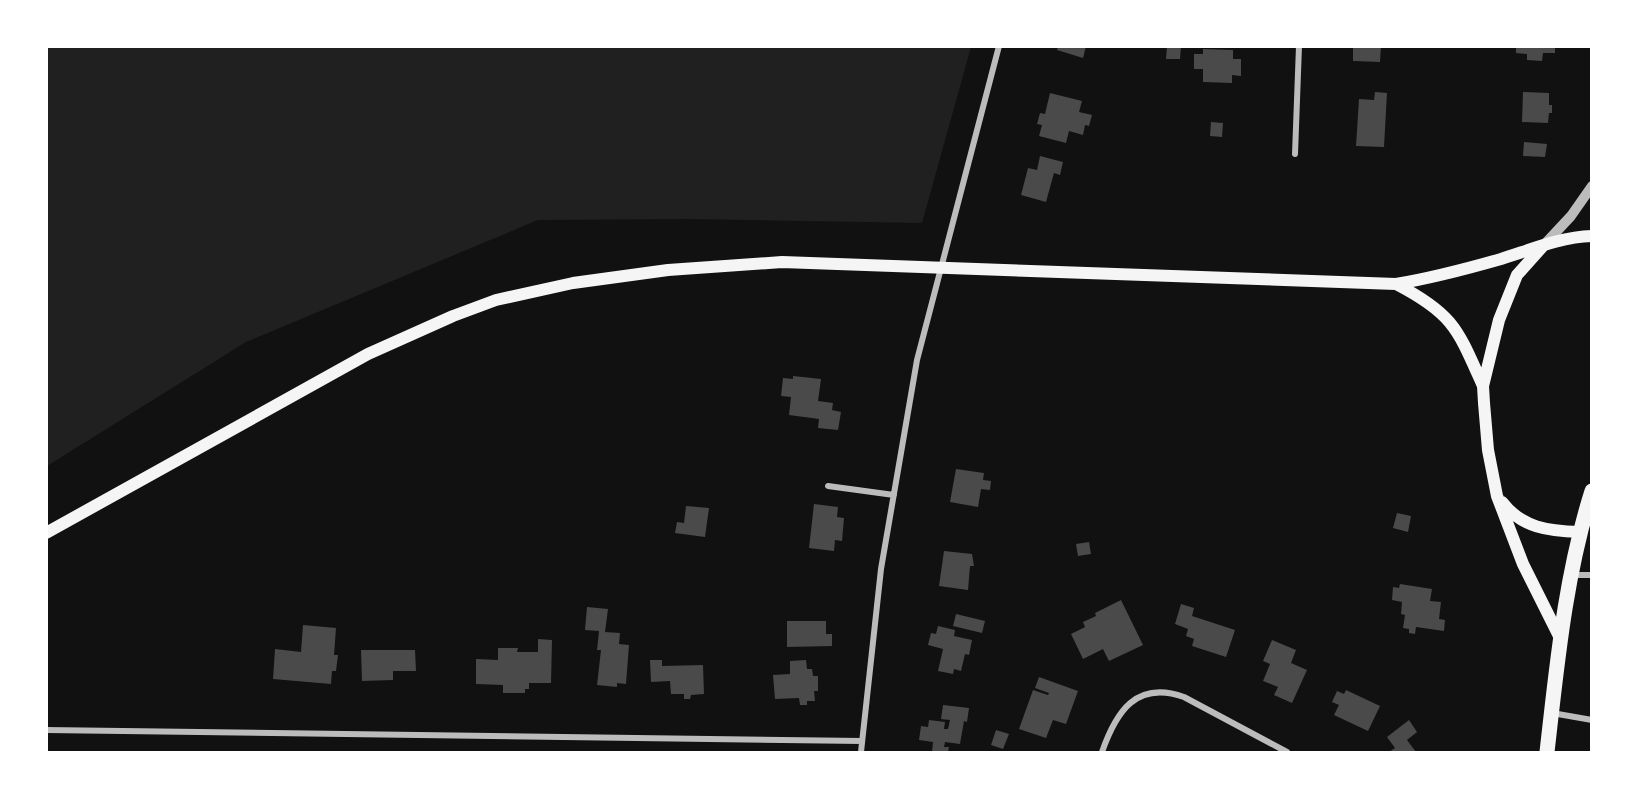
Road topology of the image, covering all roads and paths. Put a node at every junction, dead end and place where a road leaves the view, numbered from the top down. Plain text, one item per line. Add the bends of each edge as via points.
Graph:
1 (999, 46) edge
2 (1299, 46) edge
3 (1295, 154) dead end
4 (1592, 186) edge
5 (1592, 236) edge
6 (1543, 246) junction
7 (940, 268) junction
8 (1396, 284) junction
9 (1483, 386) junction
10 (828, 486) dead end
11 (1592, 491) edge
12 (894, 495) junction
13 (1497, 496) junction
14 (46, 532) edge
15 (1580, 532) junction
16 (1571, 575) junction
17 (1592, 575) edge
18 (1560, 638) junction
19 (1552, 713) junction
20 (1592, 720) edge
21 (46, 730) edge
22 (862, 741) junction
23 (861, 753) edge
24 (1102, 753) edge
25 (1287, 753) edge
26 (1547, 753) edge

1 - 7 street
2 - 3 street
4 - 6 street
5 - 6 main road
6 - 8 main road via 1465,270
6 - 9 main road via 1517,275 1499,320
7 - 8 main road
7 - 12 street via 916,360
7 - 14 main road via 782,262 691,268 602,278 496,300 368,354
8 - 9 main road via 1446,317 1463,341
9 - 13 main road via 1488,450
10 - 12 street
11 - 15 main road
12 - 22 street via 881,569
13 - 15 main road via 1514,516 1531,526
13 - 18 main road via 1523,564
15 - 16 main road
16 - 17 street
16 - 18 main road
18 - 19 main road
19 - 20 street
19 - 26 main road
21 - 22 street
22 - 23 street
24 - 25 street via 1122,710 1135,699 1156,692 1184,697

